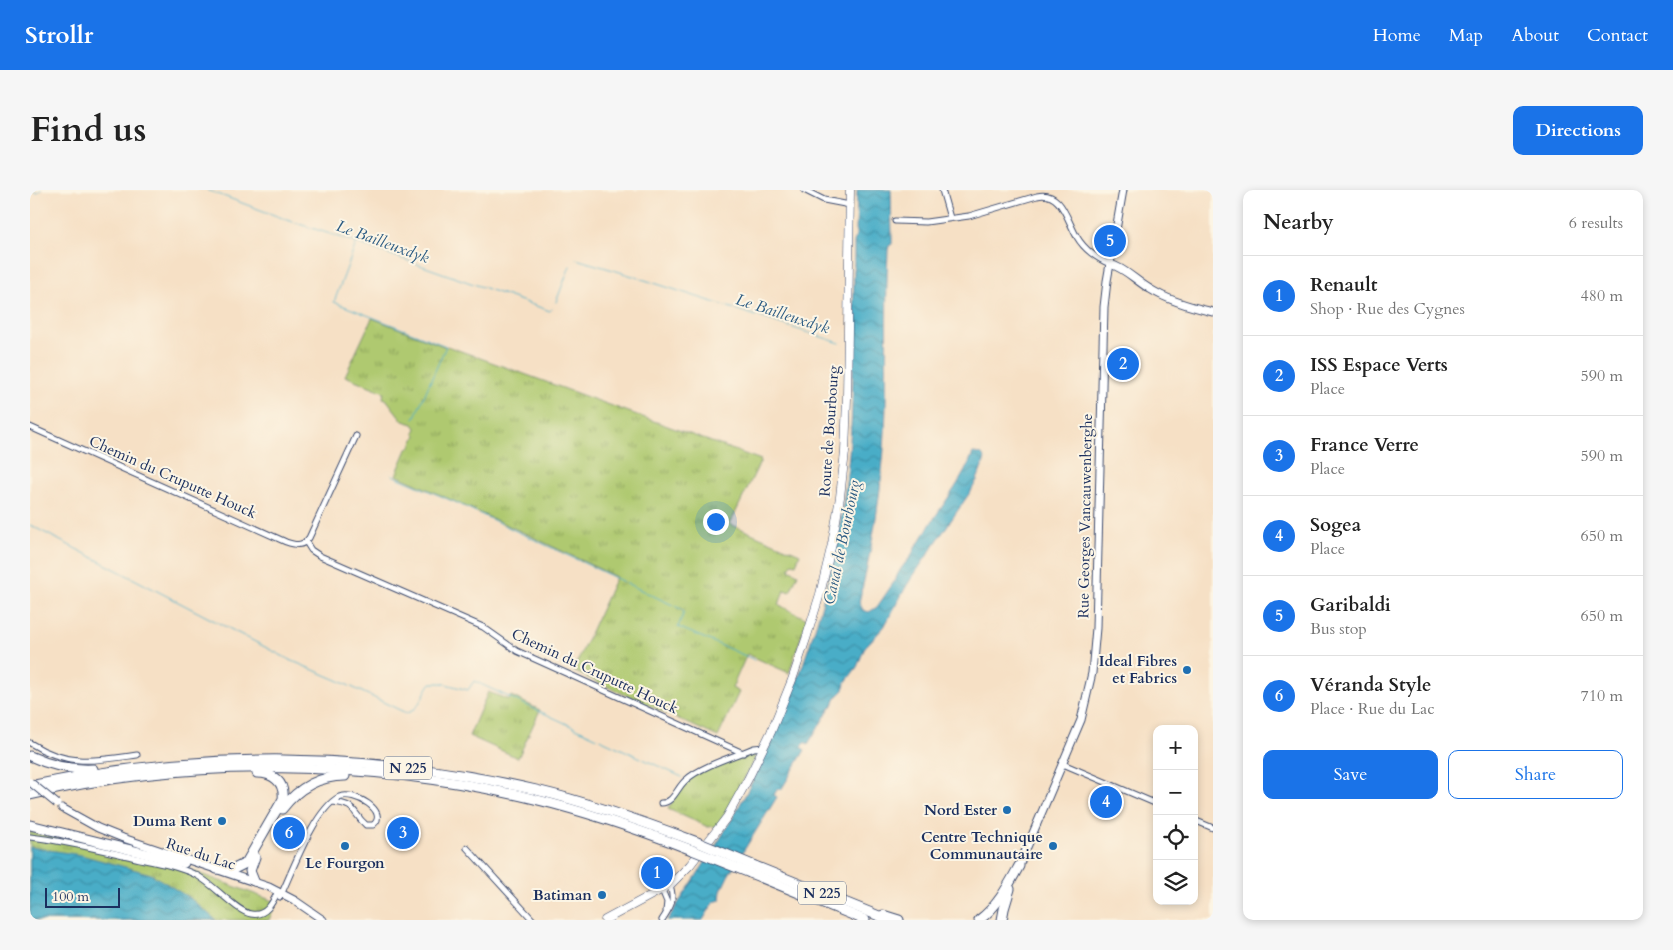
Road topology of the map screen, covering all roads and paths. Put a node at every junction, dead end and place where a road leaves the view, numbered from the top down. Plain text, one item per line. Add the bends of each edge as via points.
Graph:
1 (804, 190) edge
2 (850, 190) edge
3 (942, 190) edge
4 (1124, 190) edge
5 (850, 205) junction
6 (950, 218) junction
7 (895, 221) dead end
8 (1110, 264) junction
9 (1213, 312) edge
10 (30, 427) edge
11 (356, 436) dead end
12 (306, 542) junction
13 (30, 744) edge
14 (763, 749) junction
15 (743, 753) junction
16 (137, 755) dead end
17 (30, 756) edge
18 (1062, 764) junction
19 (138, 768) junction
20 (170, 773) junction
21 (418, 778) junction
22 (30, 782) edge
23 (30, 786) edge
24 (30, 795) edge
25 (333, 802) junction
26 (1153, 802) edge
27 (661, 803) dead end
28 (60, 806) junction
29 (1198, 822) edge
30 (30, 825) edge
31 (1213, 828) edge
32 (30, 836) edge
33 (695, 846) junction
34 (467, 848) dead end
35 (255, 857) junction
36 (184, 863) junction
37 (1019, 866) junction
38 (752, 869) junction
39 (218, 872) junction
40 (232, 874) junction
41 (254, 881) junction
42 (670, 884) junction
43 (662, 890) junction
44 (279, 894) junction
45 (825, 904) junction
46 (852, 905) junction
47 (663, 918) edge
48 (315, 920) edge
49 (323, 920) edge
50 (533, 920) edge
51 (605, 920) edge
52 (855, 920) edge
53 (865, 920) edge
54 (889, 920) edge
55 (899, 920) edge
56 (979, 920) edge
57 (1002, 920) edge

1 - 5 street via 824,200
2 - 5 main road, Route de Bourbourg
3 - 6 street
4 - 8 street, Rue Georges Vancauwenberghe
5 - 14 main road, Route de Bourbourg via 846,423 836,520 825,575 808,633
6 - 7 street via 926,222
6 - 8 street via 976,215 1048,195 1060,204 1081,243
8 - 9 street via 1164,297
8 - 18 street, Rue Georges Vancauwenberghe via 1104,319 1094,658 1083,712
10 - 12 street, Chemin du Cruputte Houck via 286,542 298,545
11 - 12 street
12 - 15 street, Chemin du Cruputte Houck via 320,556 482,627 517,651
13 - 16 street via 50,755 72,760
14 - 15 street via 757,747
14 - 42 main road, Route de Bourbourg via 727,817 690,865
15 - 27 street via 693,775 685,780 671,799
17 - 19 highway via 72,769
18 - 26 street
18 - 37 street, Rue Georges Vancauwenberghe
19 - 23 highway, N 225
19 - 33 highway, N 225 via 201,762 285,760 418,769 544,792 620,814
20 - 21 highway, N 225 via 294,768
20 - 24 highway, N 225 via 93,782
20 - 39 highway via 264,773 273,776 281,785 283,799 246,862 234,869
21 - 33 highway, N 225 via 554,804
21 - 35 highway via 338,776 312,782 286,804
22 - 28 street, bridge
25 - 25 street via 348,806 366,825 377,821 376,812 359,798 345,795
25 - 44 street via 312,829
28 - 36 street, Rue du Lac via 104,835
28 - 39 street, Rue du Lac via 113,834
29 - 31 street
30 - 36 highway
32 - 44 street via 183,870 200,877 250,914 265,911
33 - 38 highway, N 225, bridge
34 - 50 street
35 - 40 highway via 247,868
35 - 41 highway via 250,871
36 - 39 street, Rue du Lac
37 - 56 highway via 998,901
37 - 57 highway
38 - 45 highway, N 225
38 - 46 highway, N 225
39 - 40 street, Rue du Lac
39 - 44 street, Rue du Lac
40 - 41 street, Rue du Lac
41 - 44 street, Rue du Lac
42 - 43 main road, Route de Bourbourg
42 - 47 street via 672,901
43 - 47 street via 667,906
43 - 51 main road, Route de Bourbourg
44 - 48 street, Rue du Lac
44 - 49 street, Rue du Lac via 298,902
45 - 52 highway
45 - 53 highway, N 225
46 - 54 highway, N 225
46 - 55 highway

